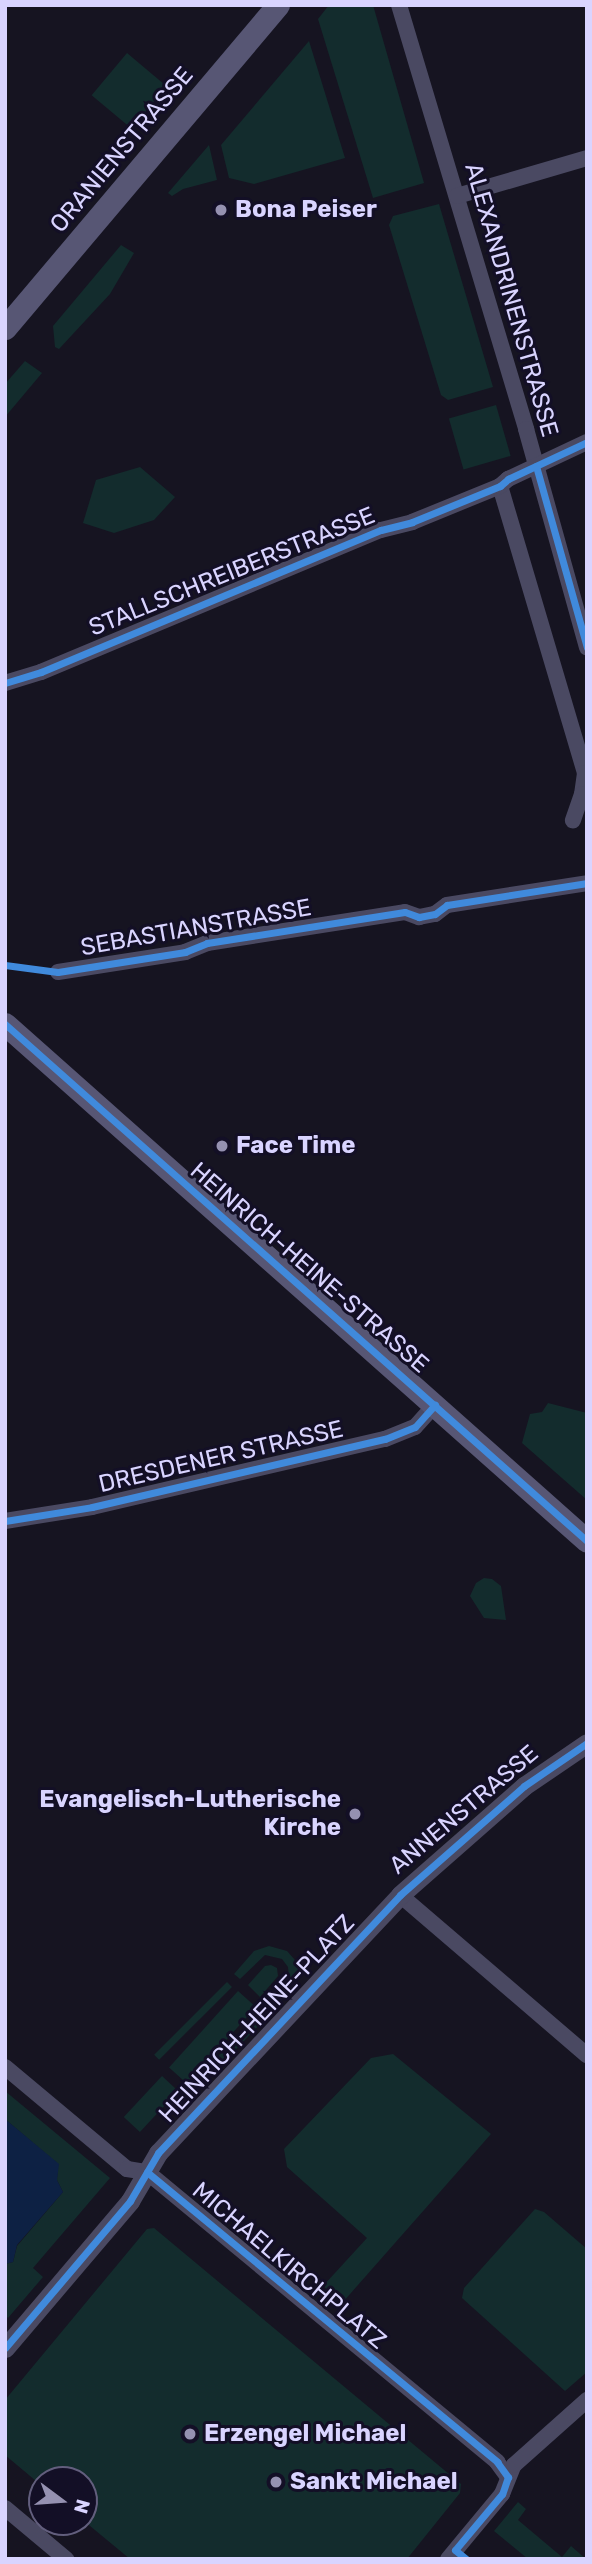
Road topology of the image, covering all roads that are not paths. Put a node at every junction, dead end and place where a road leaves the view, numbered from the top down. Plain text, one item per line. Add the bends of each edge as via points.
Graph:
1 (278, 5) edge
2 (398, 5) edge
3 (587, 158) edge
4 (457, 196) junction
5 (9, 315) edge
6 (587, 442) edge
7 (536, 466) junction
8 (500, 486) junction
9 (587, 648) edge
10 (5, 683) edge
11 (573, 820) dead end
12 (587, 883) edge
13 (58, 972) dead end
14 (5, 1024) edge
15 (435, 1405) junction
16 (5, 1521) edge
17 (587, 1541) edge
18 (587, 1743) edge
19 (400, 1895) junction
20 (587, 2055) edge
21 (5, 2067) edge
22 (147, 2172) junction
23 (5, 2348) edge
24 (587, 2400) edge
25 (508, 2477) junction
26 (5, 2508) edge
27 (456, 2556) edge
28 (66, 2559) edge

1 - 5 main road, ORANIENSTRASSE
2 - 4 street, ALEXANDRINENSTRASSE
3 - 4 street
4 - 7 street, ALEXANDRINENSTRASSE
6 - 7 street, STALLSCHREIBERSTRASSE
7 - 8 street, STALLSCHREIBERSTRASSE
7 - 9 street, ALEXANDRINENSTRASSE
8 - 10 street, STALLSCHREIBERSTRASSE
8 - 11 street via 585,774
12 - 13 street, SEBASTIANSTRASSE via 447,905 419,917 405,912
14 - 15 main road, HEINRICH-HEINE-STRASSE
15 - 16 street, DRESDENER STRASSE via 415,1427 385,1439 92,1507
15 - 17 main road, HEINRICH-HEINE-STRASSE
18 - 19 street, ANNENSTRASSE via 524,1786
19 - 20 street, ANNENSTRASSE
19 - 22 street, HEINRICH-HEINE-PLATZ via 178,2131
21 - 22 street, MICHAELKIRCHPLATZ via 127,2169
22 - 23 street via 130,2201
22 - 25 street, MICHAELKIRCHPLATZ via 497,2462
24 - 25 street via 528,2450
25 - 27 street via 502,2494
26 - 28 street

